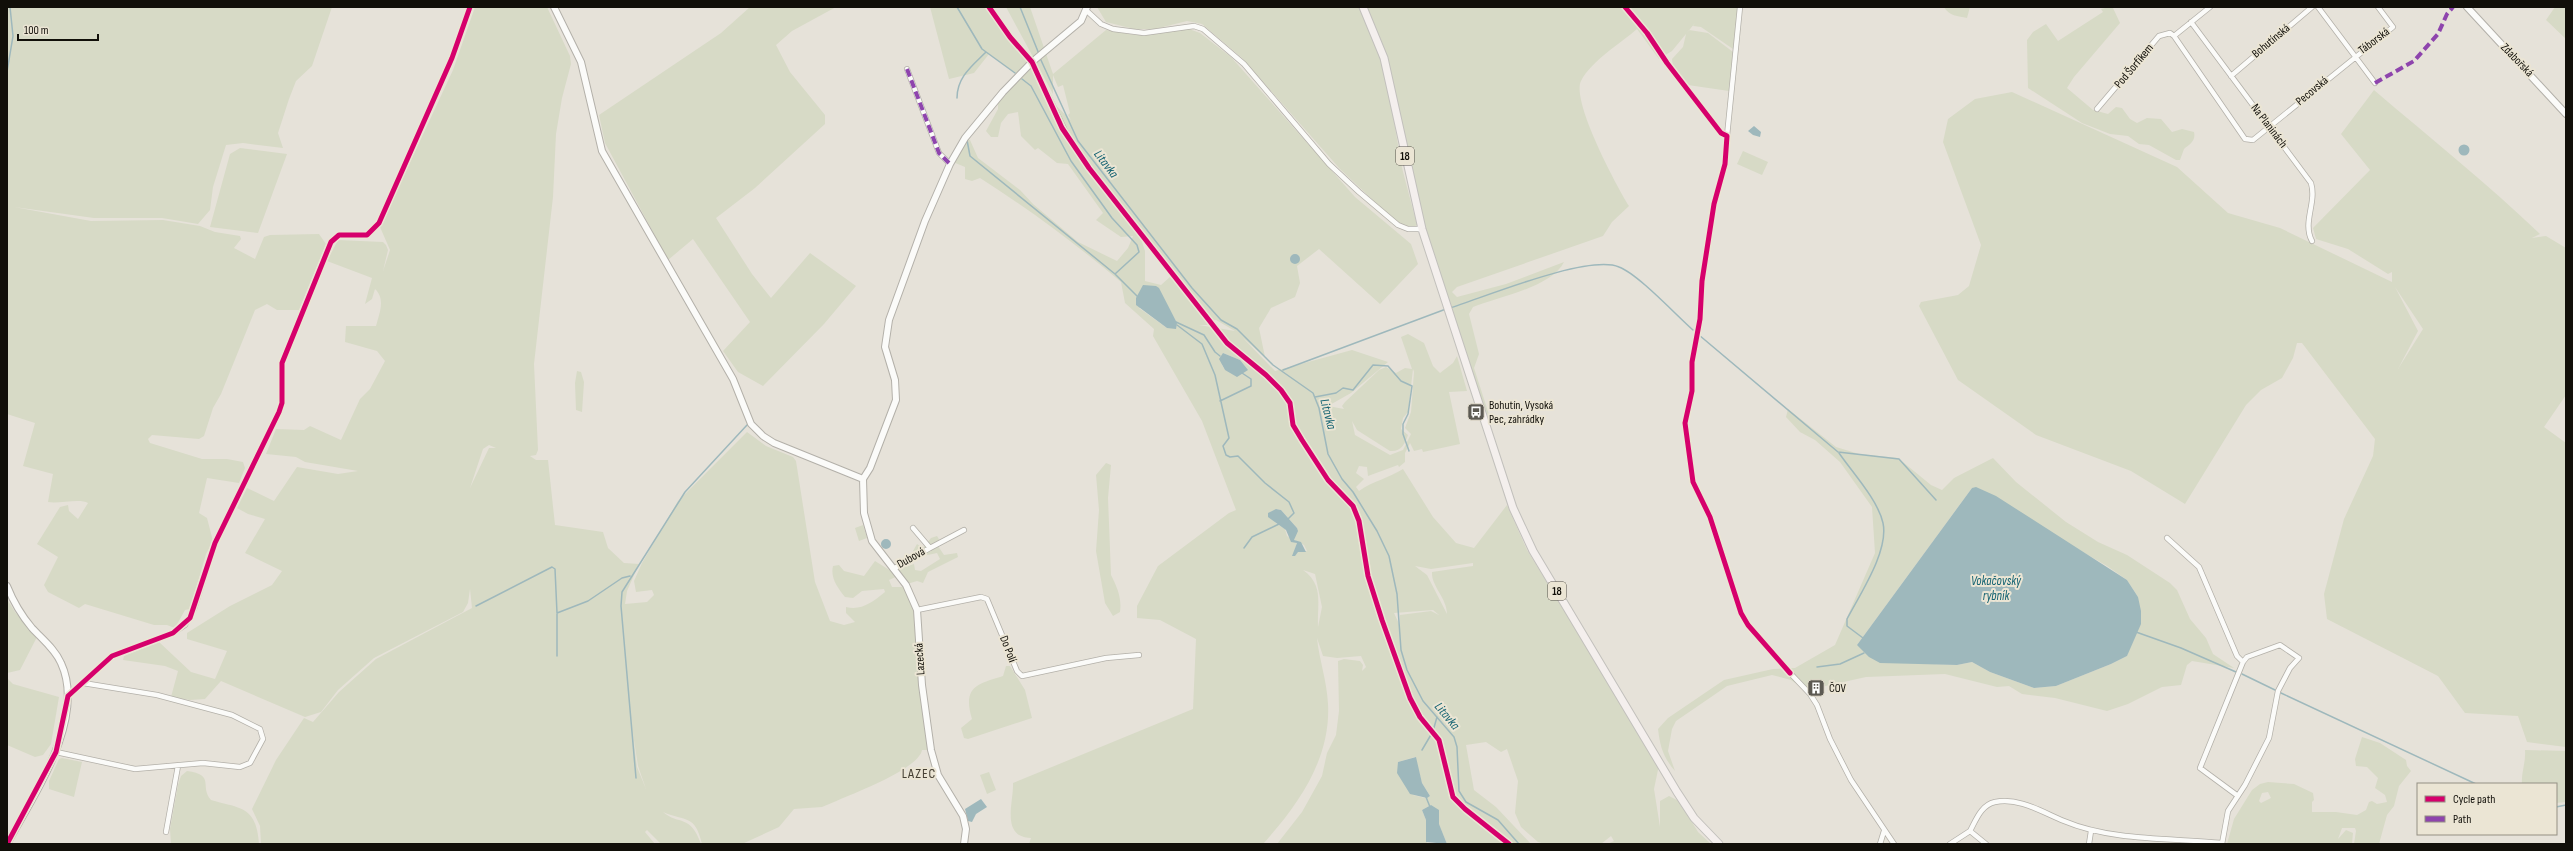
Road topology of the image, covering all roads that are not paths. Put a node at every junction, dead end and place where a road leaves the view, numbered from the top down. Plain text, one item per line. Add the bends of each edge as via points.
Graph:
1 (470, 7) edge
2 (554, 7) edge
3 (1363, 7) edge
4 (1625, 7) edge
5 (1740, 7) edge
6 (2210, 7) edge
7 (2312, 7) edge
8 (2318, 7) edge
9 (2378, 7) edge
10 (2467, 7) edge
11 (1087, 9) edge
12 (2191, 22) junction
13 (2174, 36) junction
14 (2355, 56) junction
15 (1034, 60) junction
16 (907, 69) dead end
17 (2230, 76) junction
18 (2374, 83) dead end
19 (2097, 109) dead end
20 (2566, 114) edge
21 (2270, 127) junction
22 (950, 164) junction
23 (1124, 212) dead end
24 (1422, 229) junction
25 (2312, 241) dead end
26 (863, 479) junction
27 (913, 528) dead end
28 (964, 530) dead end
29 (2167, 538) dead end
30 (930, 548) junction
31 (893, 569) junction
32 (7, 586) edge
33 (917, 610) junction
34 (1139, 655) dead end
35 (2243, 662) junction
36 (1790, 673) dead end
37 (82, 683) junction
38 (68, 696) junction
39 (56, 752) junction
40 (178, 766) junction
41 (2238, 796) junction
42 (1884, 831) junction
43 (1970, 831) junction
44 (2091, 831) junction
45 (166, 832) dead end
46 (2222, 843) edge
47 (7, 844) edge
48 (964, 844) edge
49 (1717, 844) edge
50 (1880, 844) edge
51 (1894, 844) edge
52 (1950, 844) edge
53 (1986, 844) edge
54 (2089, 844) edge

1 - 37 street via 452,58 378,223 367,235 339,235 331,242 282,363 280,412 215,543 190,618 173,633 112,656
2 - 26 street via 581,62 602,151 733,379 751,424 774,443
3 - 24 main road, 18 via 1384,58
4 - 5 street via 1721,133 1727,136
6 - 12 street
7 - 17 street, Bohutínská
8 - 14 street, Táborská
9 - 14 street, Táborská via 2393,27
10 - 20 street, Zdabořská
11 - 15 street via 1081,21
11 - 24 street via 1101,24 1113,29 1155,33 1194,26 1203,29 1244,64 1329,164 1359,192 1398,225 1408,229
12 - 13 street
12 - 17 street, Na Planinách
13 - 19 street, Pod Šorfíkem via 2165,33 2159,36
13 - 21 street, Pecovská via 2245,139 2253,140
14 - 18 street, Táborská
14 - 21 street, Pecovská
15 - 22 street via 965,138
15 - 23 street via 1071,143
16 - 22 street via 939,153
17 - 21 street, Na Planinách
21 - 25 street, Na Planinách via 2311,183 2314,200 2308,222
22 - 26 street via 925,221 889,320 885,347 895,380 896,400 870,468
24 - 49 main road, 18 via 1523,532 1677,792 1694,818
26 - 31 street, Lazecká via 864,513 868,528 876,548
27 - 30 street, Dubová
28 - 30 street, Dubová
29 - 35 street via 2199,567 2237,656
30 - 31 street, Dubová
31 - 33 street, Lazecká via 910,592
32 - 38 street via 23,617 61,662 66,676
33 - 34 street, Do Polí via 981,597 987,599 1017,671 1022,676 1106,658
33 - 48 street, Lazecká via 922,685 931,750 938,775 963,816 966,829
35 - 41 street via 2200,768
35 - 41 street via 2247,658 2280,646 2299,658 2283,679 2268,738
36 - 42 street via 1817,705 1830,739 1851,780
37 - 38 street
37 - 40 street via 157,695 232,715 262,732 262,743 246,766 203,763
38 - 39 street
39 - 40 street via 135,769
39 - 47 street
40 - 45 street
41 - 46 street via 2225,817
42 - 50 street
42 - 51 street
43 - 44 street via 1984,808 1994,802 2009,801 2031,806
43 - 52 street
43 - 53 street
44 - 46 street
44 - 54 street

